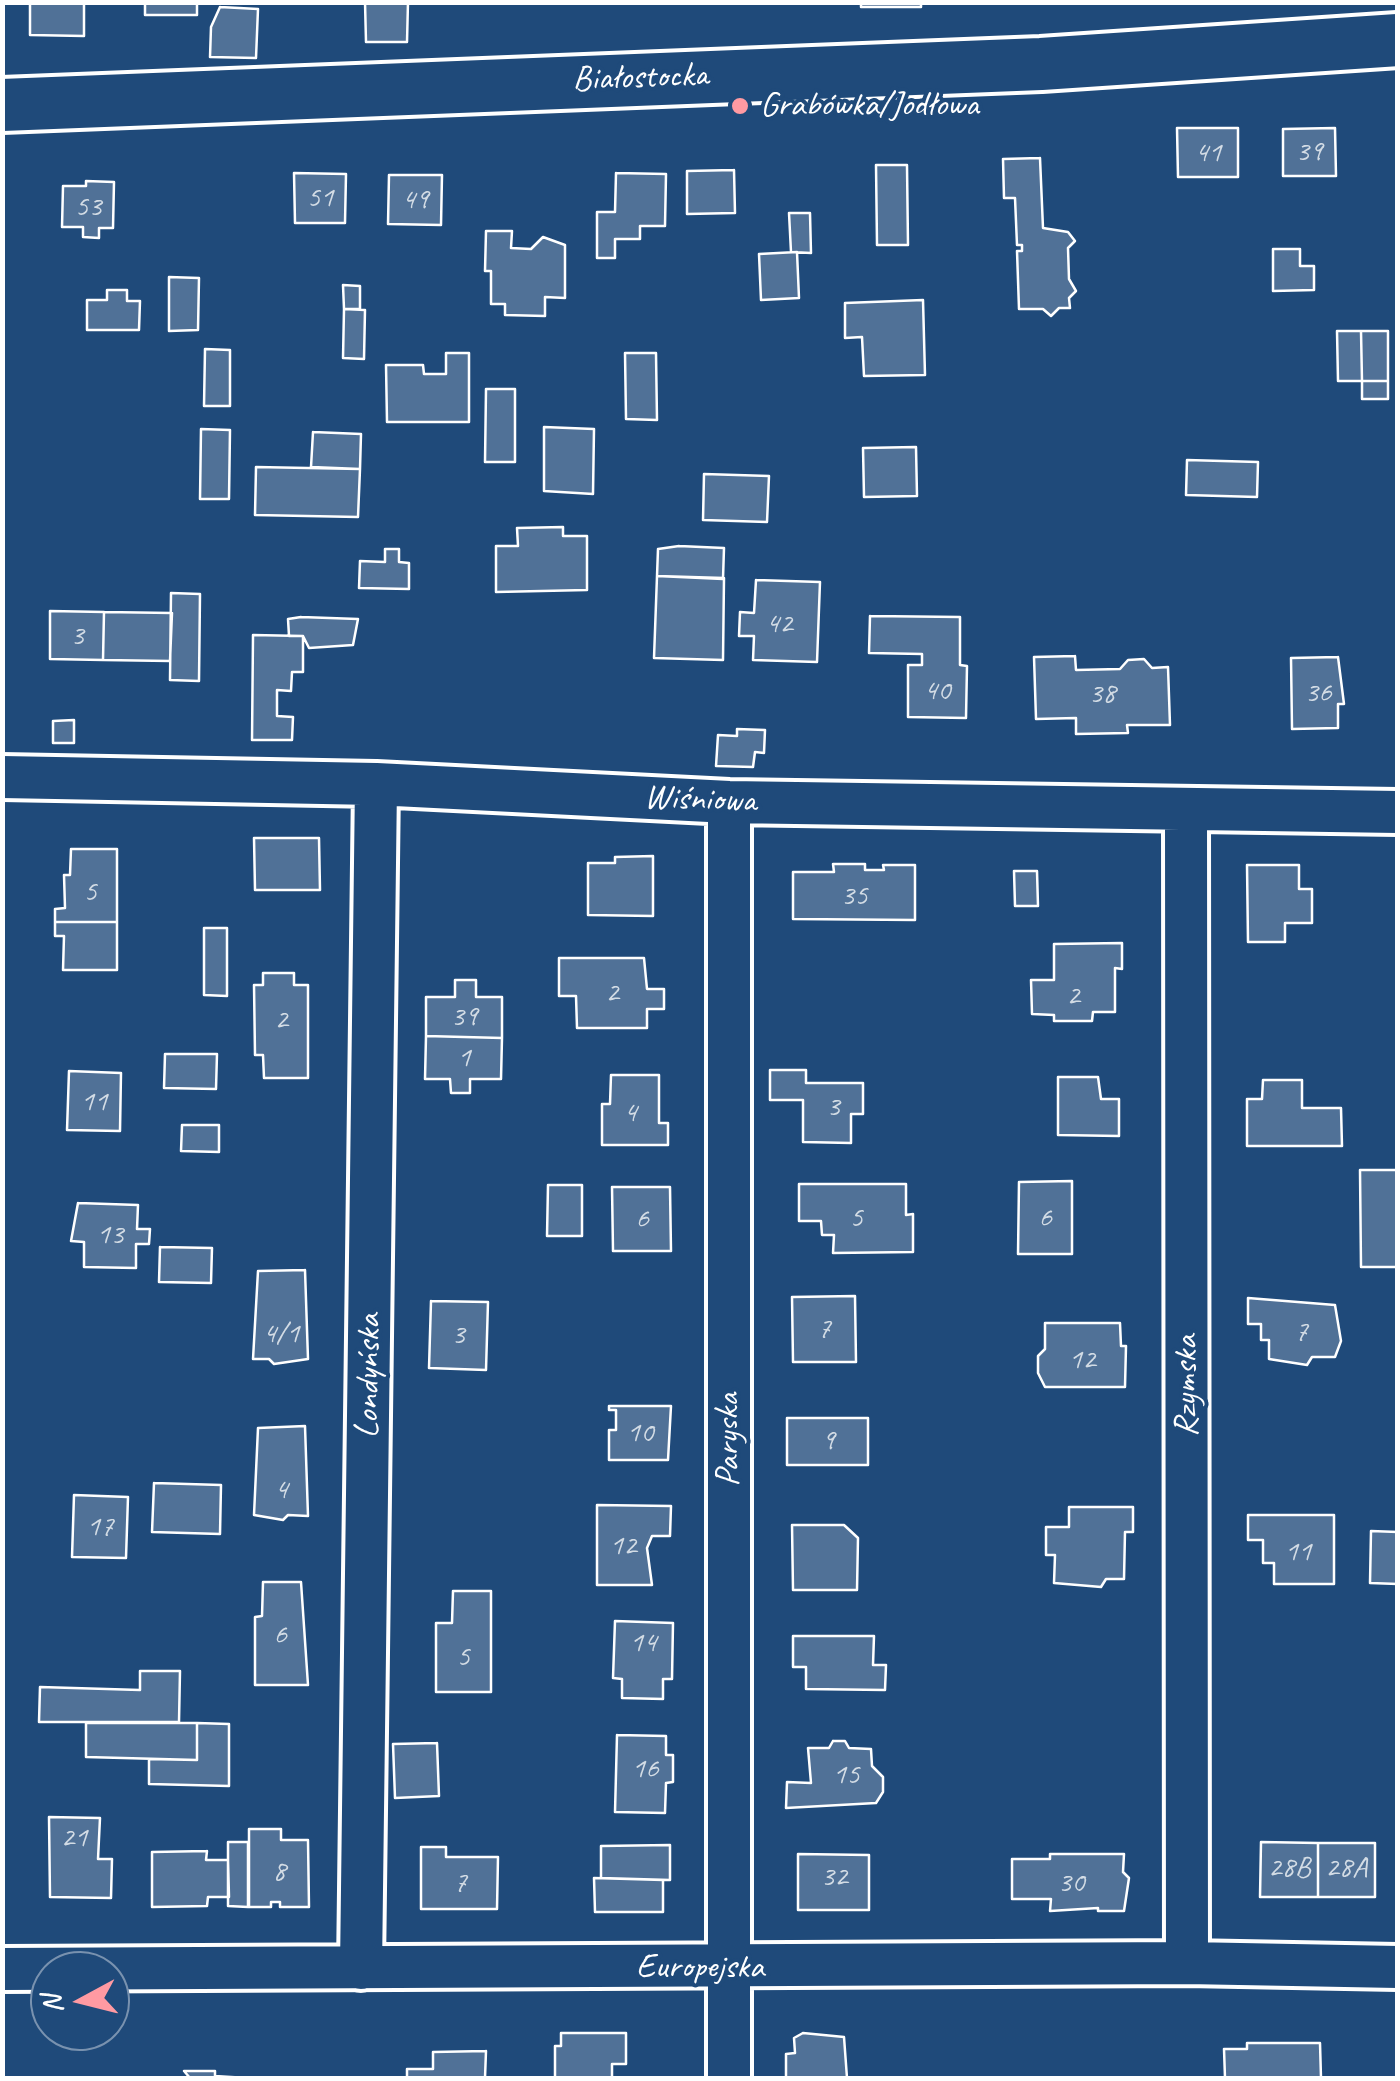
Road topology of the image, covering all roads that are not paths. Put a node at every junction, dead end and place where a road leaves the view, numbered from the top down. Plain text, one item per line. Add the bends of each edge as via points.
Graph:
1 (1398, 40) edge
2 (2, 105) edge
3 (2, 777) edge
4 (376, 784) junction
5 (729, 802) junction
6 (1186, 810) junction
7 (1398, 812) edge
8 (1187, 1963) junction
9 (1398, 1967) edge
10 (361, 1968) junction
11 (729, 1968) junction
12 (2, 1969) edge
13 (729, 2078) edge

1 - 2 street, Białostocka via 1041,64
3 - 4 street, Wiśniowa
4 - 5 street, Wiśniowa
4 - 10 street, Londyńska
5 - 6 street, Wiśniowa
5 - 11 street, Paryska
6 - 7 street, Wiśniowa
6 - 8 street, Rzymska
8 - 9 street, Europejska
8 - 11 street, Europejska
10 - 11 street, Europejska
10 - 12 street, Europejska
11 - 13 street, Paryska

